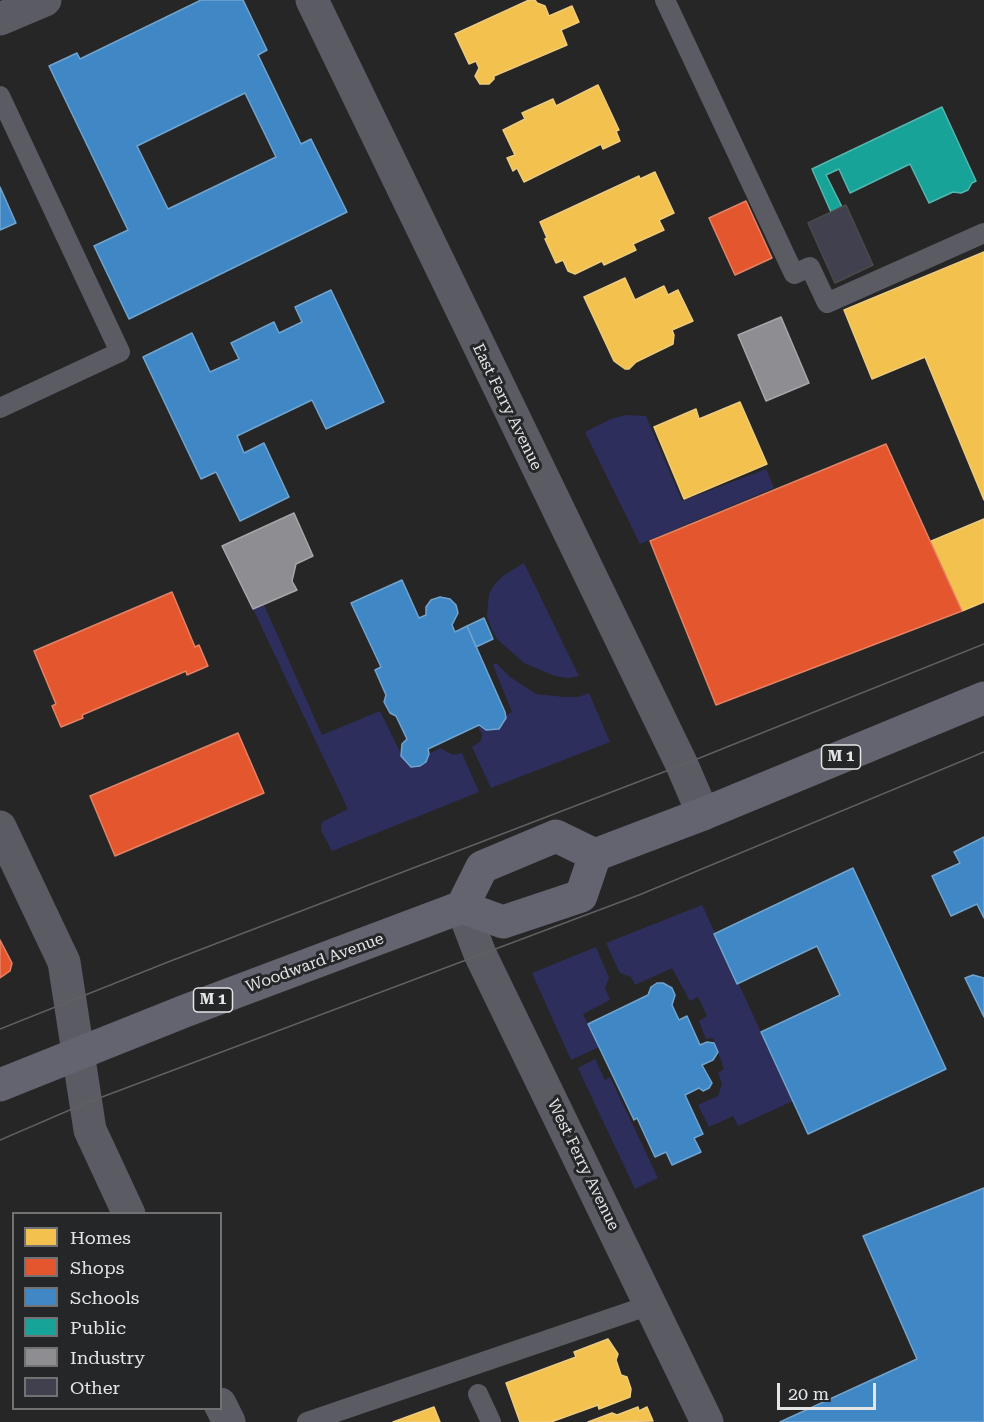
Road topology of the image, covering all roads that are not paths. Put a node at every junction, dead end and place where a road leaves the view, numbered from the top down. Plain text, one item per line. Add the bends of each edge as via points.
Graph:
1 (45, 0) edge
2 (312, 0) edge
3 (665, 0) edge
4 (0, 19) edge
5 (0, 96) edge
6 (984, 233) edge
7 (0, 408) edge
8 (984, 698) edge
9 (703, 814) junction
10 (0, 827) edge
11 (595, 855) junction
12 (462, 907) junction
13 (78, 1053) junction
14 (0, 1084) edge
15 (128, 1212) edge
16 (650, 1305) junction
17 (478, 1394) dead end
18 (222, 1408) edge
19 (229, 1422) edge
20 (307, 1422) edge
21 (491, 1422) edge
22 (706, 1422) edge

1 - 4 street
2 - 9 street, East Ferry Avenue
3 - 6 lane via 794,274 810,267 826,303
5 - 7 lane via 120,352
8 - 9 main road, M 1
9 - 11 main road, M 1
10 - 13 street via 64,962
11 - 12 main road via 555,836 482,867
11 - 12 main road via 581,896 504,922
12 - 13 main road, Woodward Avenue / M 1
12 - 16 street, West Ferry Avenue via 480,954
13 - 14 main road, Woodward Avenue / M 1
13 - 15 street via 90,1130
16 - 20 lane
16 - 22 street, West Ferry Avenue
17 - 21 lane
18 - 19 street

